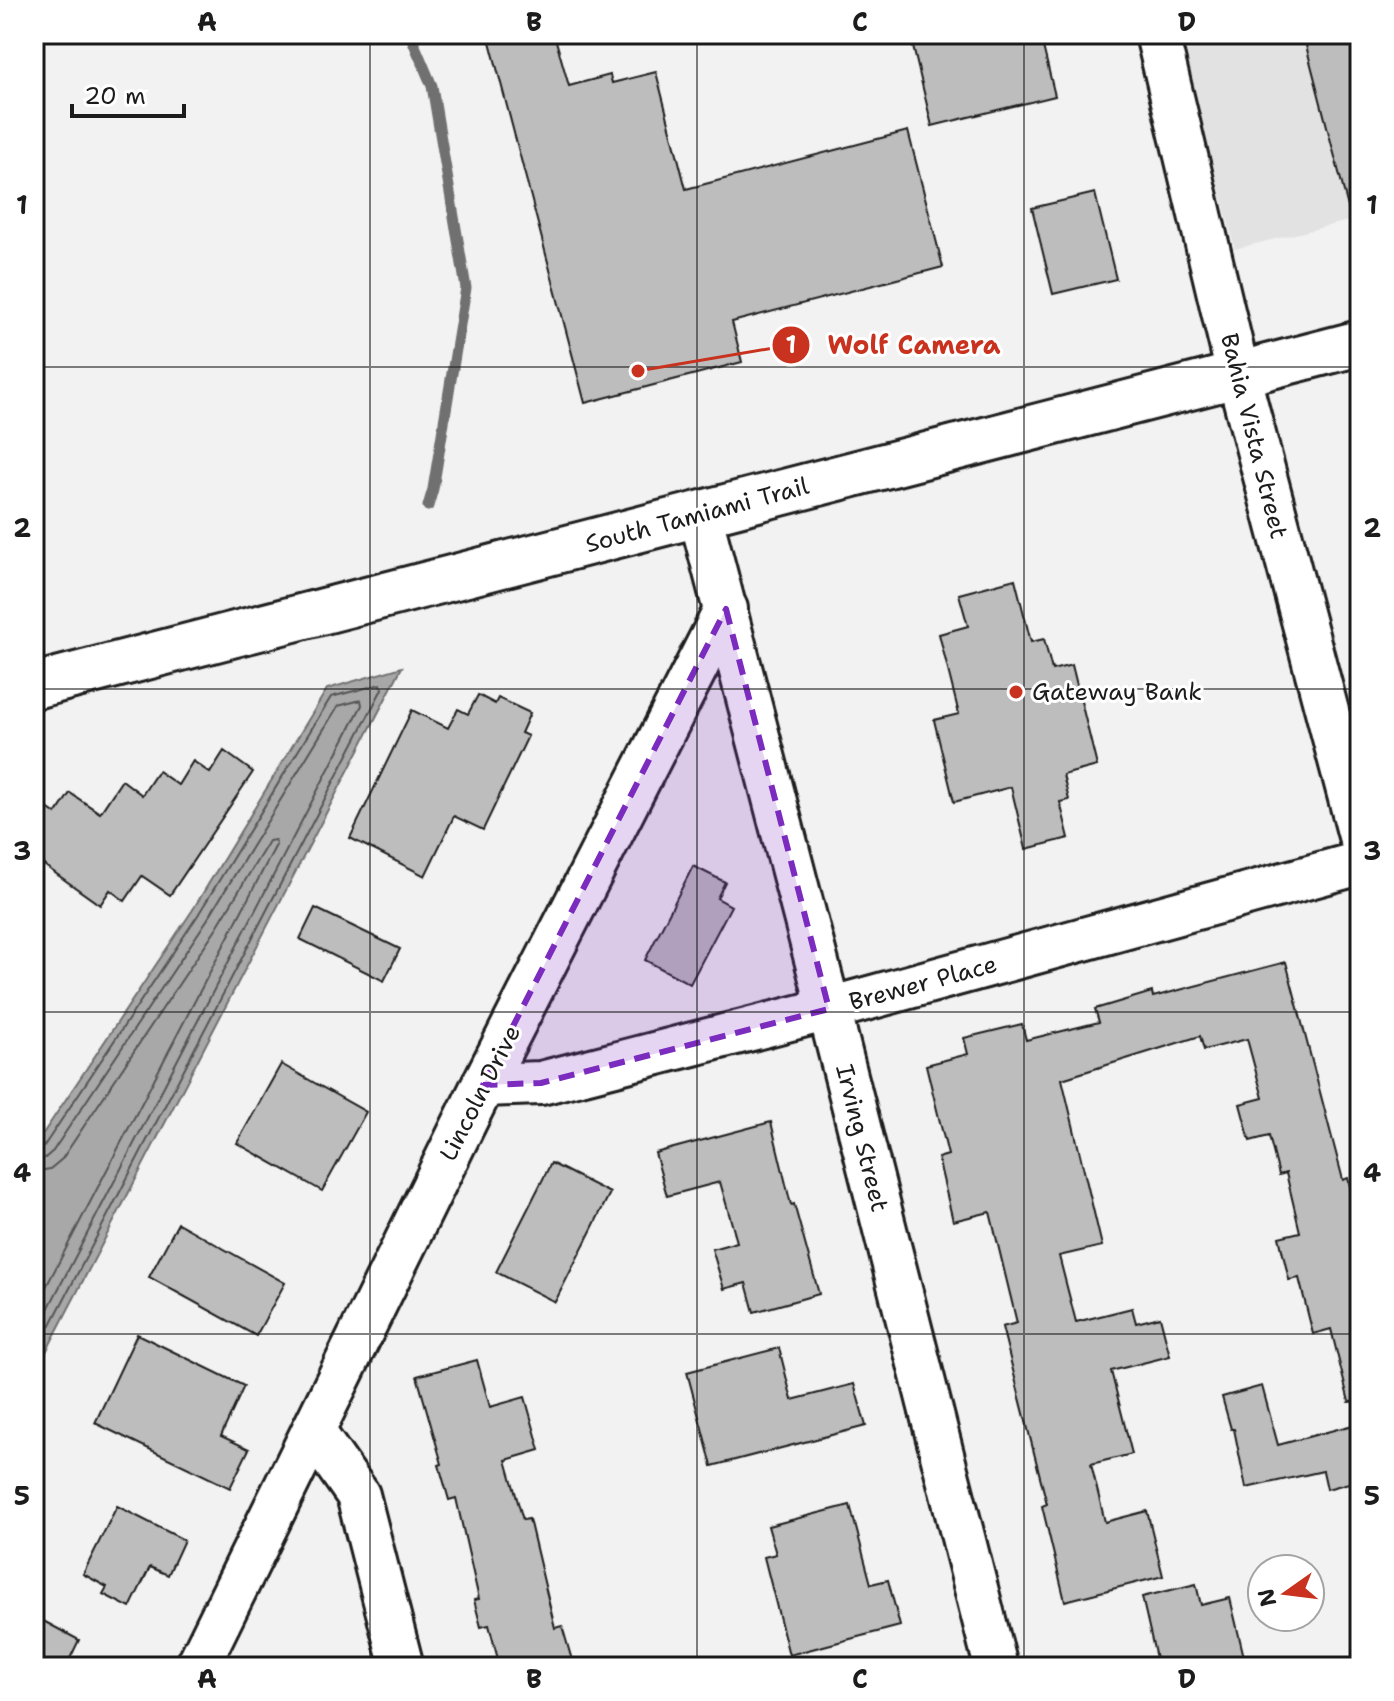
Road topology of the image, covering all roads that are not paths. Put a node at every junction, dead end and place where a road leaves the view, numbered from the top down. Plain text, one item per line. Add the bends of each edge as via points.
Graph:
1 (1157, 34) edge
2 (1360, 343) edge
3 (1238, 374) junction
4 (700, 514) junction
5 (726, 609) junction
6 (34, 686) edge
7 (1360, 836) edge
8 (1360, 863) edge
9 (829, 1009) junction
10 (483, 1085) junction
11 (313, 1431) junction
12 (197, 1667) edge
13 (402, 1667) edge
14 (996, 1667) edge

1 - 3 street, Bahia Vista Street
2 - 3 main road, South Tamiami Trail
3 - 4 main road, South Tamiami Trail
3 - 7 street, Bahia Vista Street
4 - 5 street
4 - 6 main road, South Tamiami Trail
5 - 9 street, Irving Street
5 - 10 street, Lincoln Drive
8 - 9 street, Brewer Place
9 - 10 street, Brewer Place via 541,1083
9 - 14 street, Irving Street
10 - 11 street, Lincoln Drive
11 - 12 street, Lincoln Drive
11 - 13 street via 358,1495

